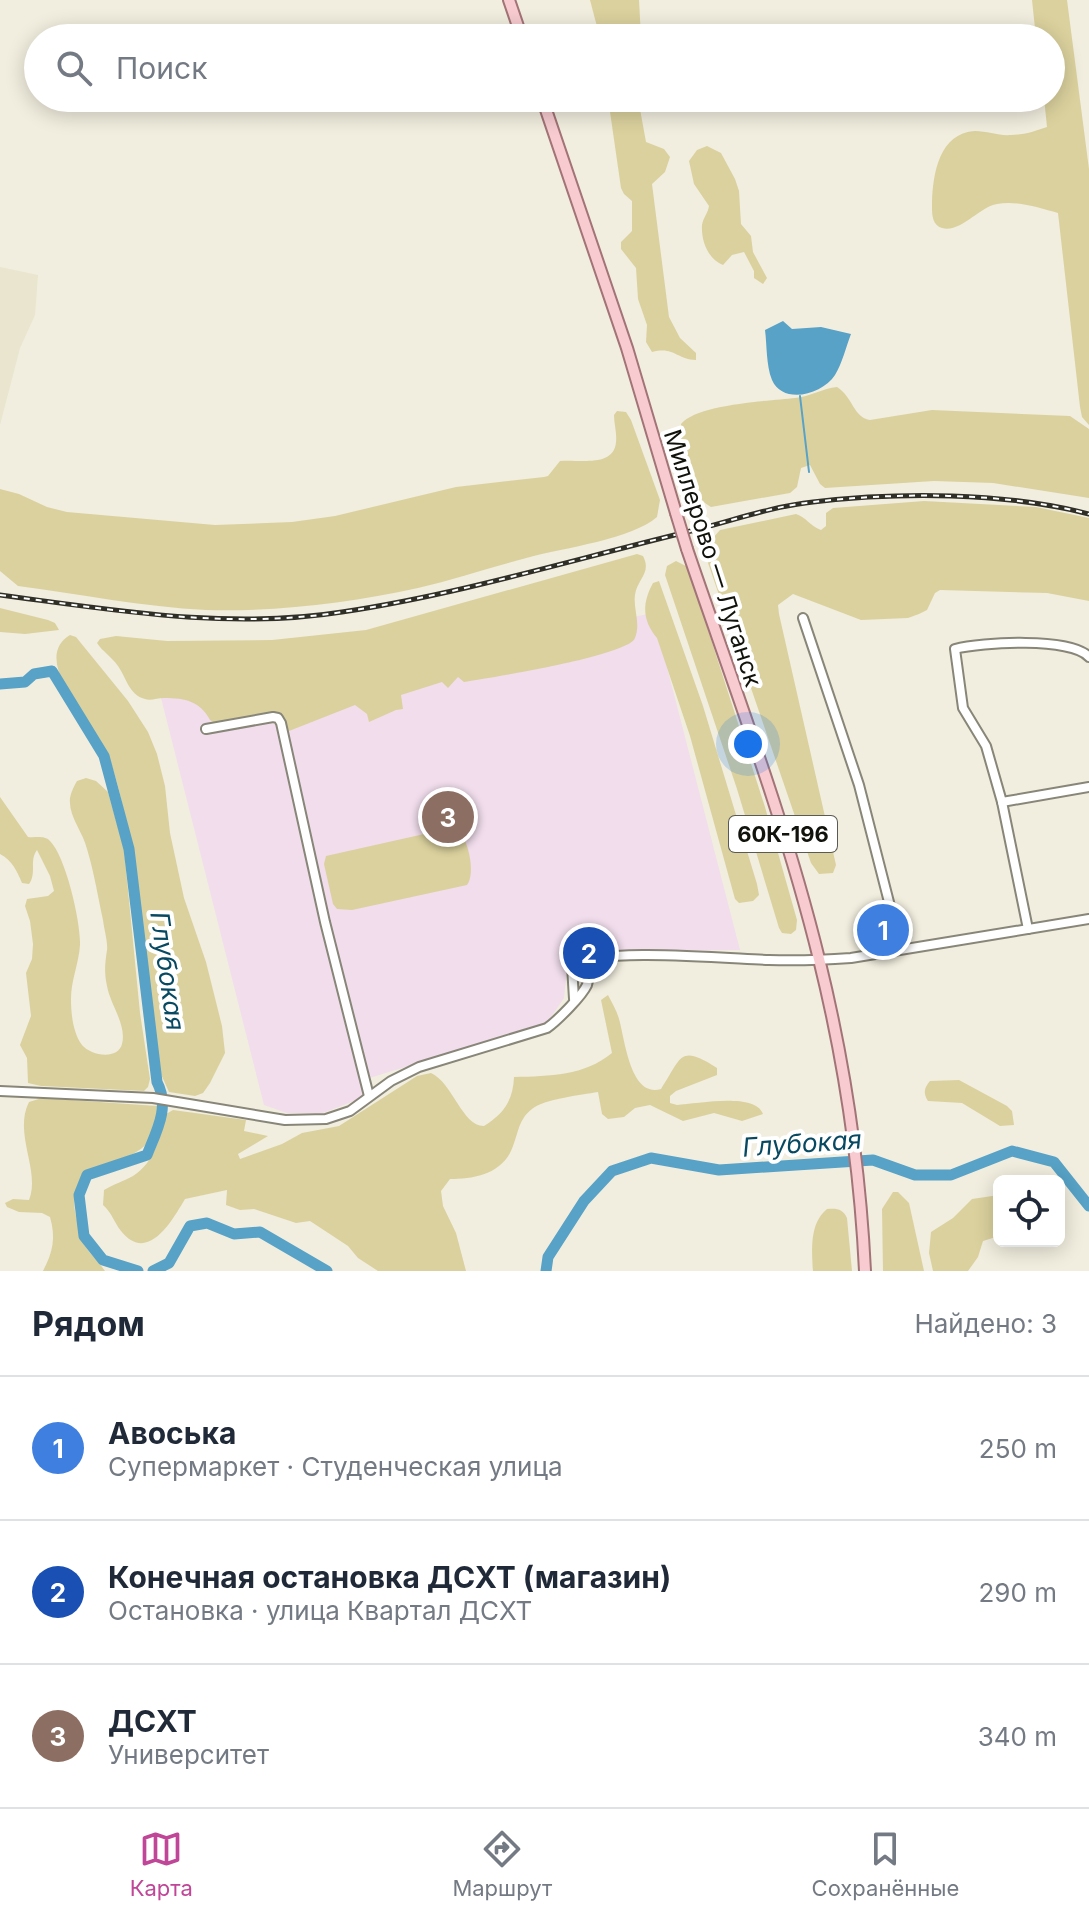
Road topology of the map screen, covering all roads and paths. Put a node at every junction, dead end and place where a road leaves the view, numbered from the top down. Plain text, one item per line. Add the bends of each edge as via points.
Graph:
1 (509, 0) edge
2 (517, 24) edge
3 (547, 112) edge
4 (803, 618) dead end
5 (1089, 657) edge
6 (206, 729) dead end
7 (1089, 787) edge
8 (1002, 802) junction
9 (1089, 919) edge
10 (1028, 929) junction
11 (901, 949) junction
12 (586, 959) junction
13 (820, 960) junction
14 (574, 1000) junction
15 (0, 1091) edge
16 (369, 1096) junction
17 (865, 1271) edge

1 - 2 main road
3 - 13 main road, Миллерово — Луганск / 60К-196, bridge
4 - 11 street via 859,785
5 - 8 street via 1076,648 1057,646 984,644 955,649 963,708 986,746
6 - 16 street via 273,717 281,723
7 - 8 street
8 - 10 street
9 - 10 street
10 - 11 street
11 - 13 street
12 - 13 street
12 - 14 street via 588,982
12 - 14 street via 572,966
13 - 17 main road, Миллерово — Луганск / 60К-196 via 850,1128
14 - 16 street via 547,1028 419,1067
15 - 16 street via 175,1100 292,1120 332,1118

